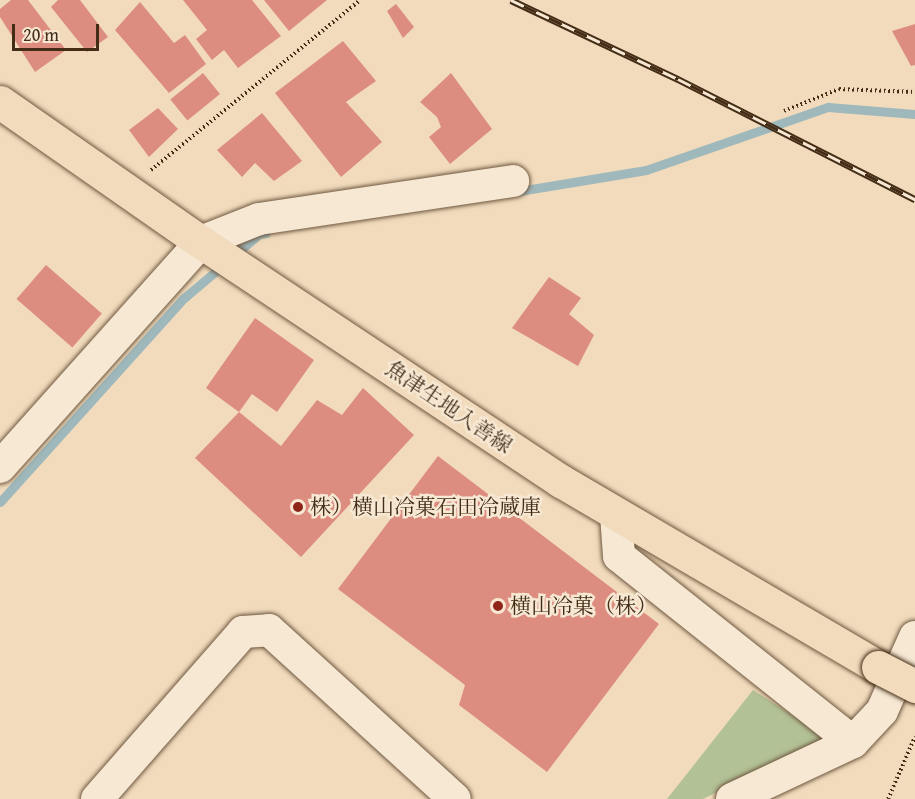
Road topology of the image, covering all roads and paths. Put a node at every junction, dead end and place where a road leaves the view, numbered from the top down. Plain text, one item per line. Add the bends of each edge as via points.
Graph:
1 (360, 0) edge
2 (915, 92) edge
3 (0, 102) edge
4 (784, 111) dead end
5 (513, 181) dead end
6 (127, 189) junction
7 (201, 242) junction
8 (0, 467) edge
9 (616, 514) junction
10 (915, 637) edge
11 (915, 686) edge
12 (915, 737) edge
13 (853, 742) junction
14 (97, 799) edge
15 (455, 799) edge
16 (732, 799) edge
17 (888, 799) edge

1 - 6 path
2 - 4 path via 839,89
3 - 6 main road, 魚津生地入善線
5 - 7 street via 259,219
6 - 7 main road, 魚津生地入善線
7 - 8 street
7 - 9 main road, 魚津生地入善線
9 - 11 main road, 魚津生地入善線, bridge
9 - 13 street via 619,556
10 - 13 street via 882,711
12 - 17 path
13 - 16 street
14 - 15 street via 243,632 269,630

